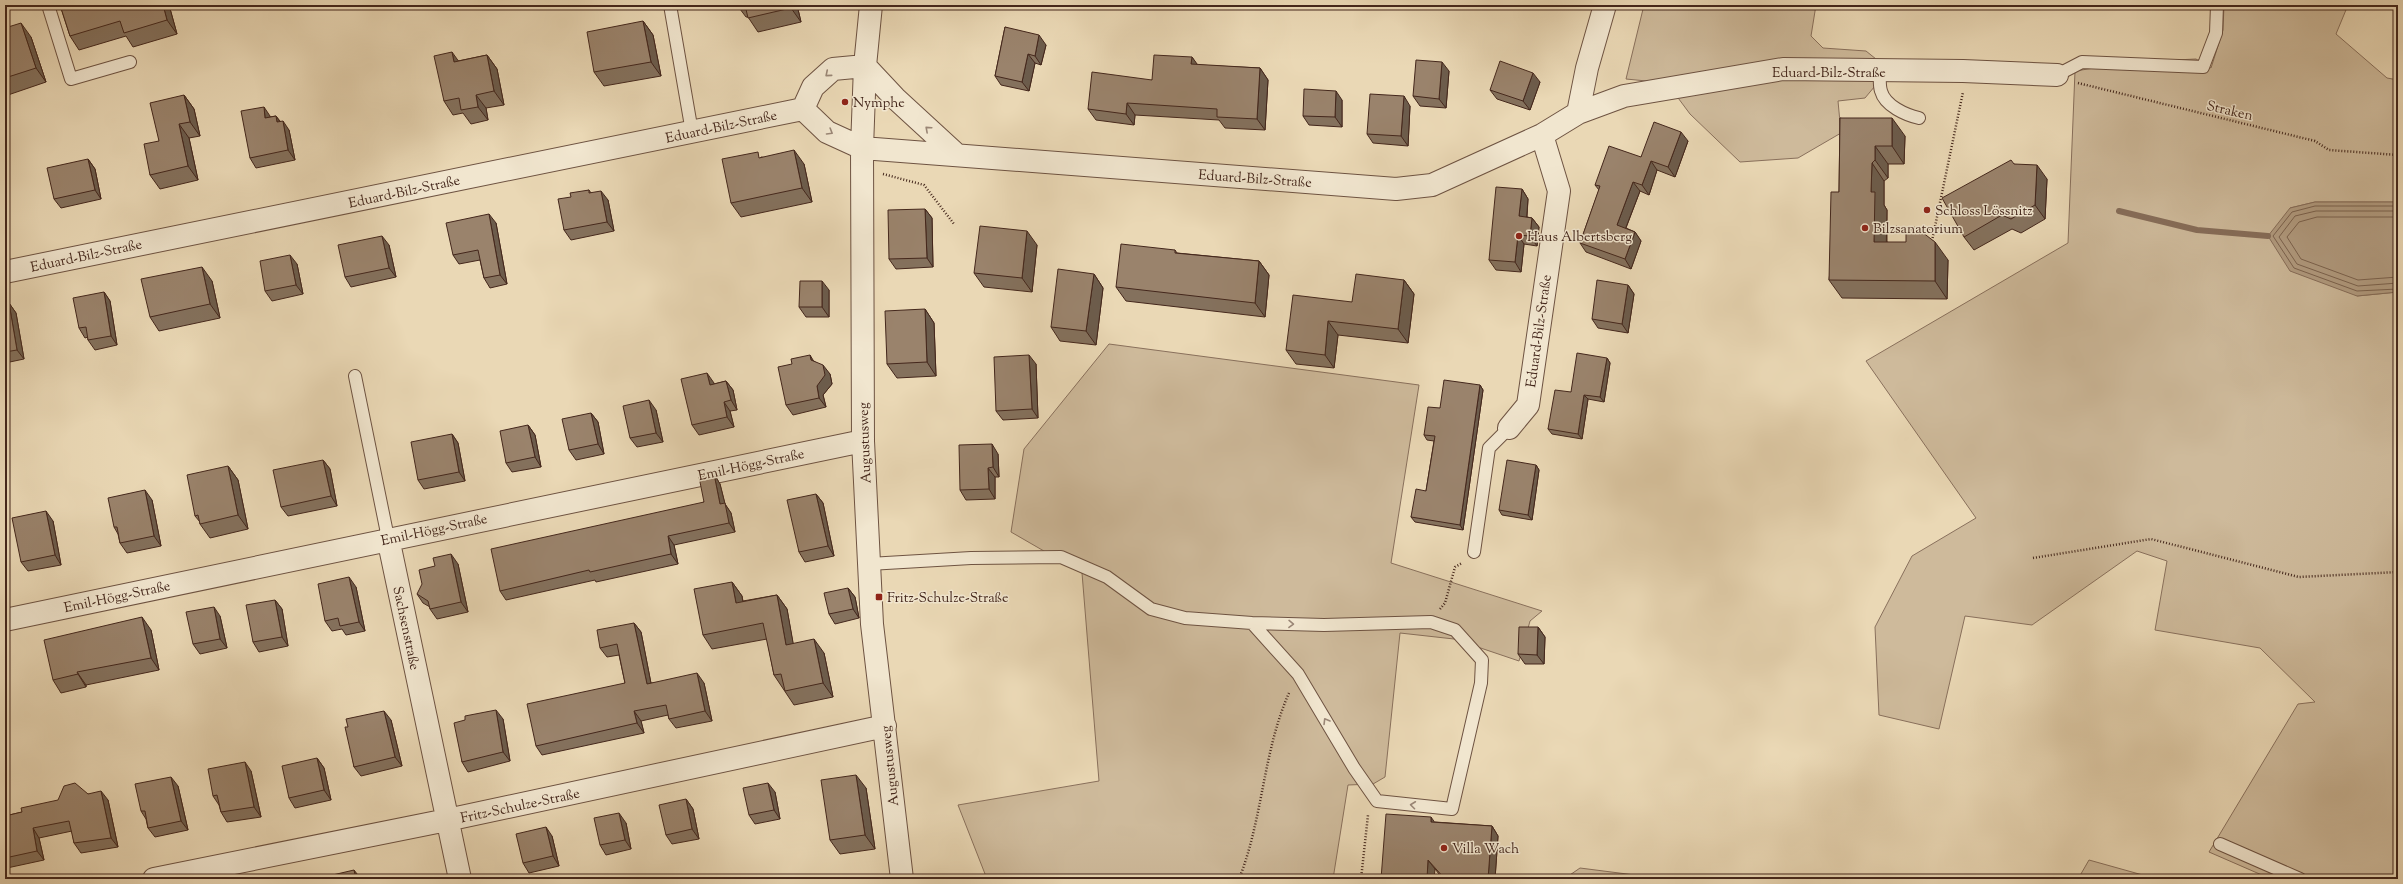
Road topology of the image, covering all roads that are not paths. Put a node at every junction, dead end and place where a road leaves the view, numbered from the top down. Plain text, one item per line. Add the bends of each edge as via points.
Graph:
1 (48, 5) edge
2 (670, 5) edge
3 (871, 5) edge
4 (1605, 5) edge
5 (2217, 5) edge
6 (130, 62) dead end
7 (865, 66) junction
8 (1880, 71) junction
9 (2057, 75) joint
10 (803, 109) junction
11 (1578, 113) junction
12 (1919, 118) dead end
13 (692, 132) junction
14 (1542, 135) junction
15 (957, 155) junction
16 (862, 158) junction
17 (5, 272) edge
18 (355, 376) dead end
19 (1509, 428) joint
20 (863, 441) junction
21 (388, 538) junction
22 (1474, 552) road end
23 (869, 564) junction
24 (5, 620) edge
25 (1252, 623) junction
26 (885, 726) junction
27 (447, 820) junction
28 (2220, 844) dead end
29 (154, 879) edge
30 (460, 879) edge
31 (902, 879) edge
32 (2300, 879) edge

1 - 6 lane via 71,78
2 - 13 lane
3 - 7 street, Augustusweg
4 - 11 street via 1587,68
5 - 9 lane via 2216,33 2203,67 2082,62
7 -> 10 street via 833,70 813,86
15 -> 7 street via 895,98
7 - 16 street, Augustusweg
8 - 9 street, Eduard-Bilz-Straße
8 - 11 street, Eduard-Bilz-Straße via 1783,69 1624,96
8 - 12 lane via 1881,92 1888,101 1907,115
10 - 13 street, Eduard-Bilz-Straße
10 -> 16 street via 827,132
11 - 14 street, Eduard-Bilz-Straße
13 - 17 street, Eduard-Bilz-Straße
14 - 15 street, Eduard-Bilz-Straße via 1432,186 1396,189
14 - 19 street, Eduard-Bilz-Straße via 1559,191 1528,405
15 - 16 street, Eduard-Bilz-Straße
16 - 20 street, Augustusweg
18 - 21 lane, Sachsenstraße
19 - 22 lane via 1489,448
20 - 21 street, Emil-Högg-Straße
20 - 23 street, Augustusweg
21 - 24 street, Emil-Högg-Straße
21 - 27 street, Sachsenstraße
23 - 25 lane via 971,558 1061,557 1107,577 1151,609 1185,618
23 - 26 street, Augustusweg via 872,624
25 -> 25 lane via 1430,622 1455,630 1482,660 1481,683 1452,809 1377,801 1354,768 1298,674
26 - 27 street, Fritz-Schulze-Straße
26 - 31 street, Augustusweg
27 - 29 street, Fritz-Schulze-Straße
27 - 30 street, Sachsenstraße
28 - 32 lane

